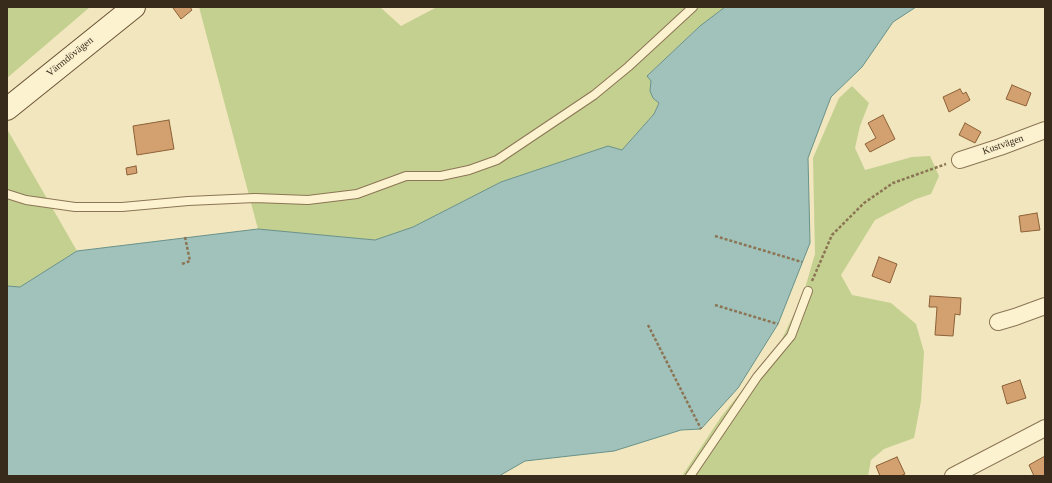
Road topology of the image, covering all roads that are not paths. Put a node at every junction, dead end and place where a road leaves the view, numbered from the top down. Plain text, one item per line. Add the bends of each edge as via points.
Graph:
1 (134, 7) edge
2 (693, 7) edge
3 (7, 109) edge
4 (1045, 130) edge
5 (960, 160) road end
6 (7, 194) edge
7 (808, 291) road end
8 (1045, 306) edge
9 (998, 322) dead end
10 (1045, 428) edge
11 (690, 476) edge
12 (953, 476) edge

1 - 3 main road, Värmdövägen
2 - 6 lane via 628,68 594,95 497,160 469,170 442,176 406,176 357,194 308,200 255,198 122,207 75,207 26,200
4 - 5 street, Kustvägen
7 - 11 lane via 791,336 757,377
8 - 9 street
10 - 12 street

